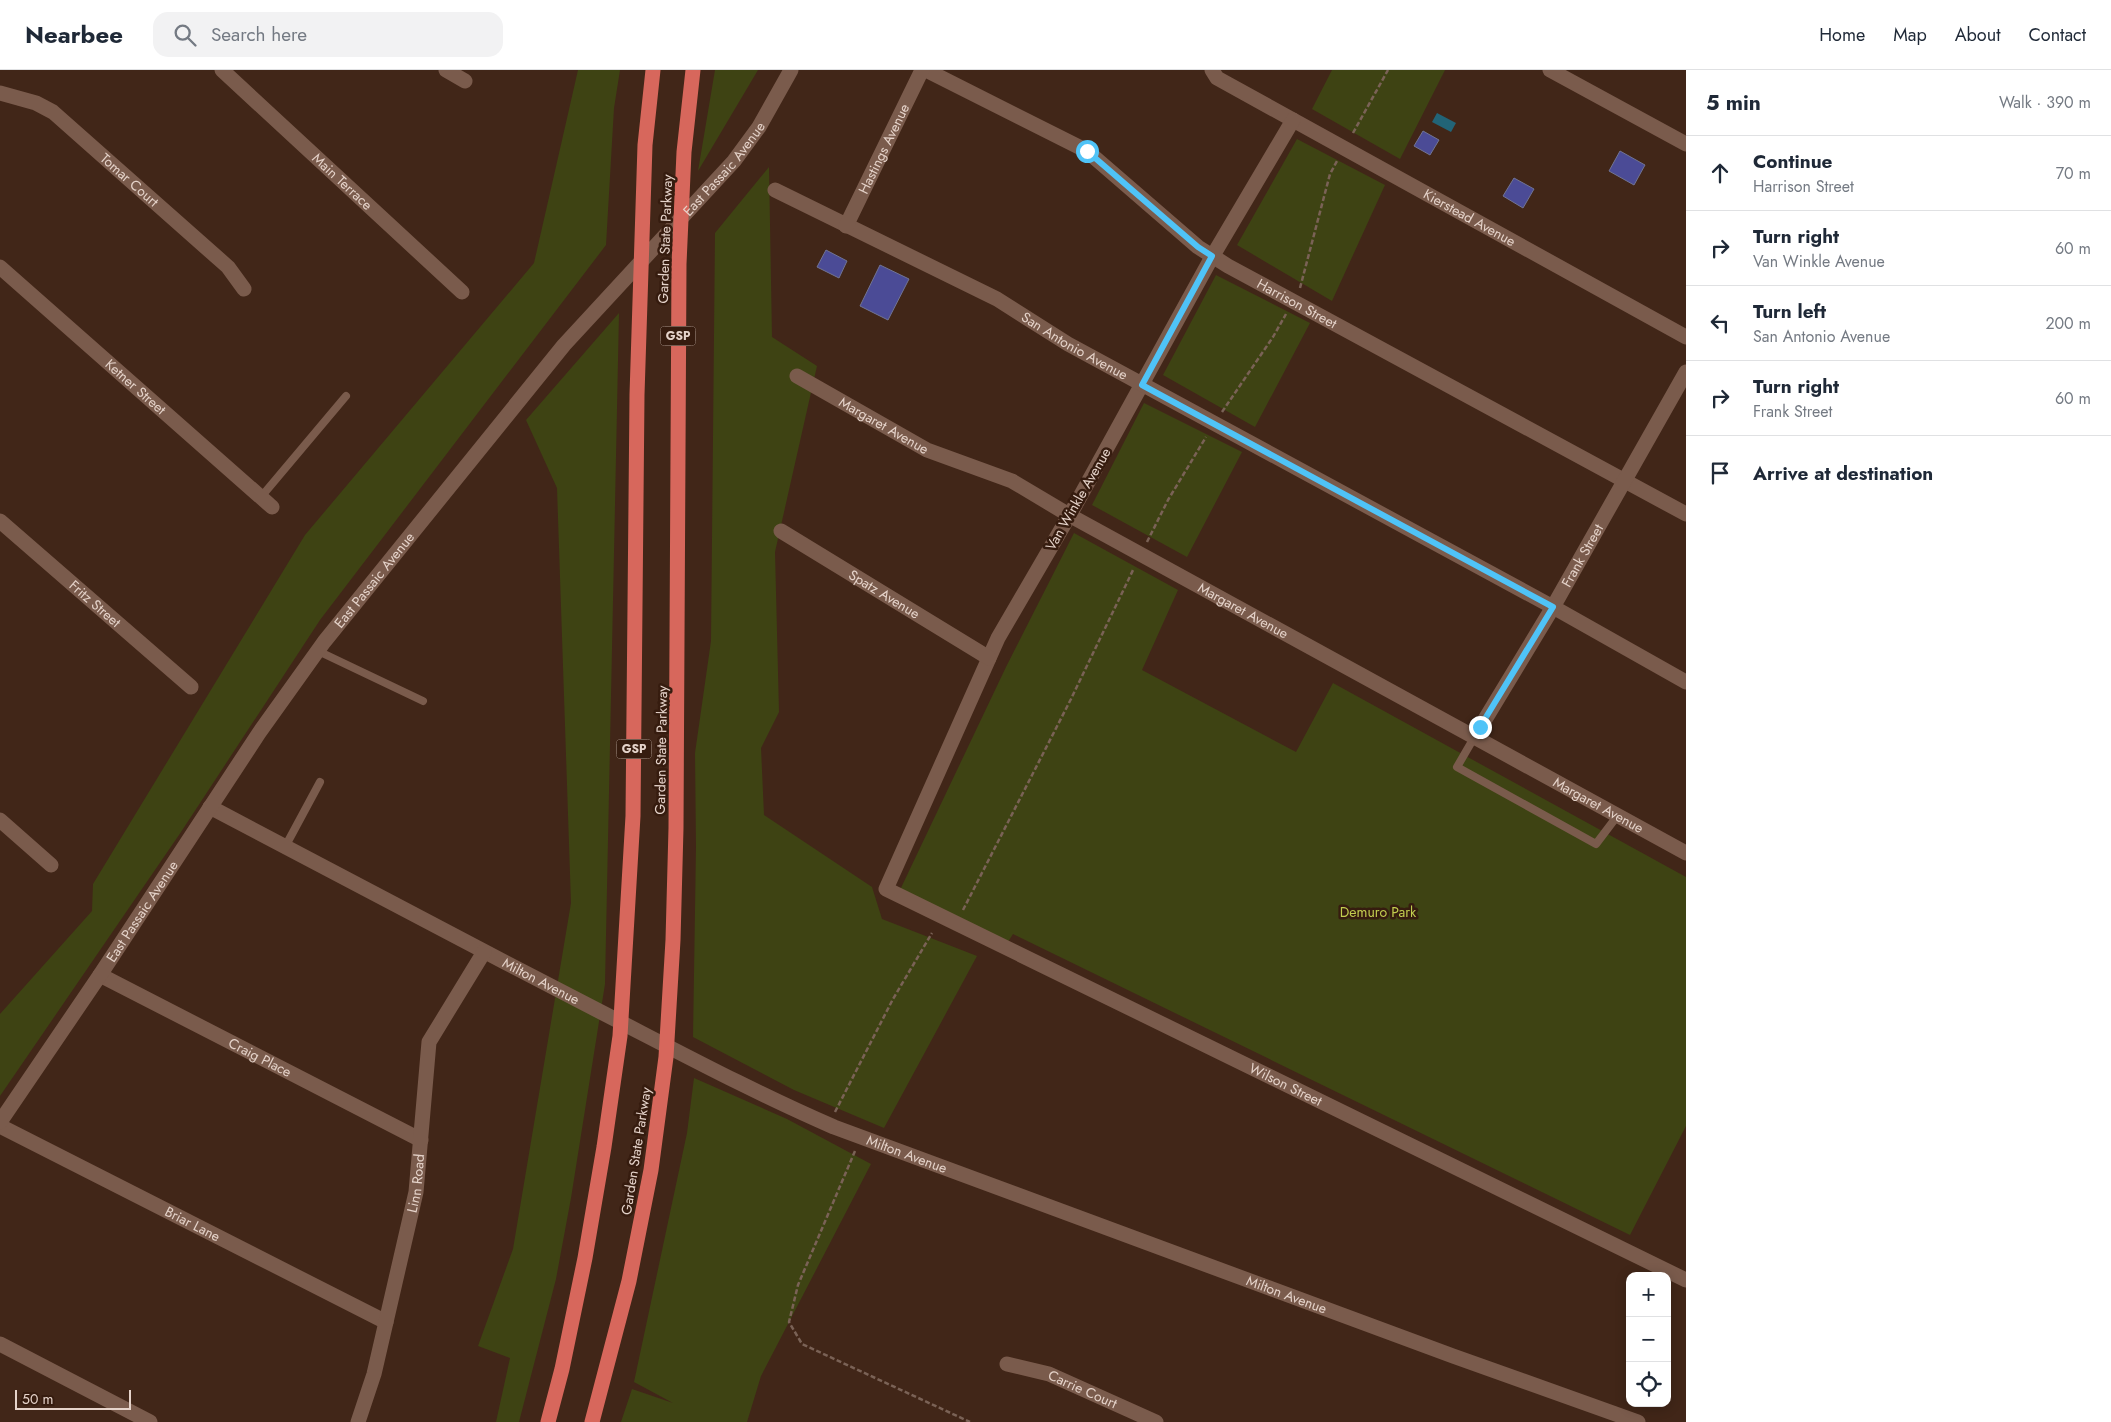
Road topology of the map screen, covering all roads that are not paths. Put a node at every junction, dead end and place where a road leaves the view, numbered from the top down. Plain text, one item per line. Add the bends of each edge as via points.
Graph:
1 (222, 70) edge
2 (446, 70) edge
3 (653, 70) edge
4 (693, 70) edge
5 (791, 70) edge
6 (924, 70) edge
7 (1212, 70) edge
8 (1550, 70) edge
9 (465, 81) dead end
10 (0, 93) edge
11 (1293, 120) junction
12 (1686, 144) edge
13 (775, 190) dead end
14 (846, 226) junction
15 (1212, 256) junction
16 (0, 266) edge
17 (244, 289) dead end
18 (462, 292) dead end
19 (1686, 337) edge
20 (1686, 372) edge
21 (797, 376) dead end
22 (1142, 385) junction
23 (346, 396) dead end
24 (1625, 480) junction
25 (266, 502) joint
26 (1686, 514) edge
27 (1069, 515) junction
28 (0, 521) edge
29 (781, 531) dead end
30 (1553, 607) junction
31 (318, 651) junction
32 (989, 658) junction
33 (1686, 682) edge
34 (191, 687) dead end
35 (423, 701) dead end
36 (1475, 736) junction
37 (320, 782) dead end
38 (210, 807) junction
39 (1618, 815) junction
40 (0, 820) edge
41 (285, 847) junction
42 (1686, 853) edge
43 (51, 865) dead end
44 (886, 889) joint
45 (484, 952) junction
46 (100, 974) junction
47 (0, 1124) edge
48 (421, 1140) junction
49 (1686, 1280) edge
50 (386, 1322) junction
51 (0, 1344) edge
52 (1007, 1364) dead end
53 (150, 1422) edge
54 (358, 1422) edge
55 (548, 1422) edge
56 (592, 1422) edge
57 (1156, 1422) edge
58 (1638, 1422) edge

1 - 18 street, Main Terrace
2 - 9 street
3 - 55 highway, Garden State Parkway / GSP via 644,155 637,396 633,816 620,1036 585,1258
4 - 56 highway, Garden State Parkway / GSP via 684,152 679,264 676,828 666,1057 651,1170 630,1281
5 - 31 street, East Passaic Avenue via 754,134 734,161 564,345
6 - 14 street, Hastings Avenue
6 - 15 street, Harrison Street via 1087,151
7 - 11 street, Kierstead Avenue via 1217,78
8 - 12 street
10 - 17 street, Tomar Court via 36,103 53,112 228,266
11 - 15 street, Van Winkle Avenue
11 - 19 street, Kierstead Avenue
13 - 14 street, San Antonio Avenue
14 - 22 street, San Antonio Avenue via 997,299
15 - 22 street, Van Winkle Avenue
15 - 24 street, Harrison Street
16 - 25 street, Ketner Street
20 - 24 street, Frank Street
21 - 27 street, Margaret Avenue via 928,450 1012,481
22 - 27 street, Van Winkle Avenue
22 - 30 street, San Antonio Avenue
23 - 25 lane
24 - 26 street, Harrison Street
24 - 30 street, Frank Street
27 - 32 street, Van Winkle Avenue
27 - 36 street, Margaret Avenue
28 - 34 street, Fritz Street
29 - 32 street, Spatz Avenue
30 - 33 street, San Antonio Avenue
30 - 36 street, Frank Street
31 - 35 lane
31 - 38 street, East Passaic Avenue
32 - 44 street, Van Winkle Avenue
36 - 39 street, Margaret Avenue
36 - 39 lane via 1457,768 1596,844
37 - 41 lane
38 - 41 street, Milton Avenue
38 - 46 street, East Passaic Avenue
39 - 42 street, Margaret Avenue
40 - 43 street
41 - 45 street, Milton Avenue
44 - 49 street, Wilson Street
45 - 48 street, Linn Road via 429,1042
45 - 58 street, Milton Avenue via 686,1057 834,1127
46 - 47 street, East Passaic Avenue
46 - 48 street, Craig Place
47 - 50 street, Briar Lane
48 - 50 street, Linn Road via 416,1192
50 - 54 street, Linn Road
51 - 53 street
52 - 57 street, Carrie Court via 1049,1374

